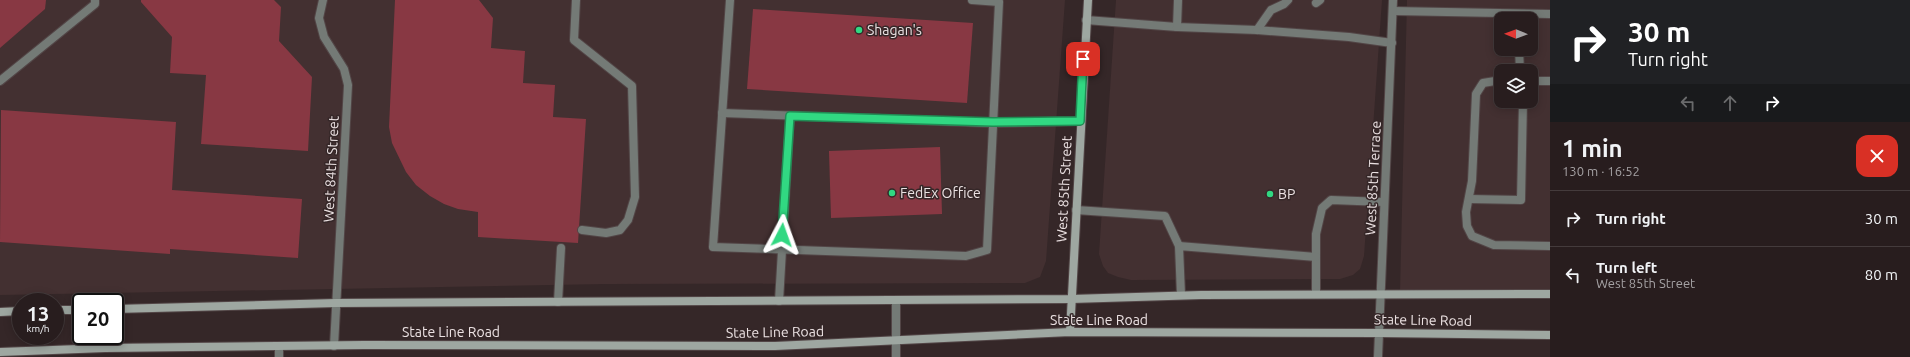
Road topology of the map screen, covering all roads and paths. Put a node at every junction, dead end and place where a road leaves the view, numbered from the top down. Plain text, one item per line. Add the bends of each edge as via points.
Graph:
1 (95, 0) edge
2 (323, 0) edge
3 (576, 0) edge
4 (730, 0) edge
5 (972, 0) edge
6 (1088, 0) edge
7 (1178, 0) edge
8 (1393, 0) edge
9 (1288, 4) edge
10 (1393, 11) junction
11 (1550, 14) edge
12 (1494, 15) edge
13 (1538, 15) edge
14 (1086, 20) junction
15 (1177, 27) junction
16 (1257, 30) junction
17 (1392, 43) junction
18 (0, 81) edge
19 (1494, 81) edge
20 (1538, 81) edge
21 (1550, 81) edge
22 (1523, 108) edge
23 (722, 113) junction
24 (790, 116) junction
25 (1080, 121) junction
26 (993, 122) junction
27 (1469, 199) junction
28 (1384, 202) junction
29 (1076, 210) junction
30 (582, 230) dead end
31 (1179, 246) junction
32 (1550, 246) edge
33 (561, 248) dead end
34 (781, 250) junction
35 (1316, 257) junction
36 (1316, 294) junction
37 (1380, 294) junction
38 (1550, 294) edge
39 (1181, 295) junction
40 (1071, 299) junction
41 (779, 300) junction
42 (896, 300) junction
43 (558, 302) junction
44 (336, 303) junction
45 (124, 309) edge
46 (12, 311) edge
47 (0, 312) edge
48 (1070, 332) junction
49 (1379, 333) junction
50 (1550, 335) edge
51 (896, 340) junction
52 (279, 346) junction
53 (334, 346) junction
54 (0, 352) edge
55 (279, 357) edge
56 (896, 357) edge
57 (1378, 357) edge

1 - 18 street via 95,4
2 - 44 street, West 84th Street via 319,18 324,37 344,69 348,85
3 - 30 street via 574,40 632,86 635,197 628,220 620,230 606,233
4 - 23 street
5 - 26 street via 998,2
6 - 14 main road, West 85th Street
7 - 15 street
8 - 10 street, West 85th Terrace
9 - 16 street via 1271,10
10 - 12 street
10 - 17 street, West 85th Terrace
11 - 13 street
14 - 15 street
14 - 25 main road, West 85th Street
15 - 16 street
16 - 17 street
17 - 28 street, West 85th Terrace
19 - 27 street via 1483,83 1476,94
20 - 21 street
22 - 27 street via 1521,200
23 - 24 street
23 - 34 street via 712,247
24 - 26 street
24 - 34 street
25 - 26 street
25 - 29 main road, West 85th Street
26 - 34 street via 987,250 966,256
27 - 32 street via 1466,212 1467,226 1472,236 1494,245
28 - 35 street via 1331,200 1322,208 1316,234
28 - 37 street, West 85th Terrace
29 - 31 street via 1165,216
29 - 40 main road, West 85th Street
31 - 35 street
31 - 39 street
33 - 43 street
34 - 41 street
35 - 36 street
36 - 37 main road, State Line Road
36 - 39 main road, State Line Road
37 - 38 main road, State Line Road
37 - 49 street, West 85th Terrace
39 - 40 main road, State Line Road
40 - 42 main road, State Line Road
40 - 48 main road, West 85th Street
41 - 42 main road, State Line Road
41 - 43 main road, State Line Road
42 - 51 street
43 - 44 main road, State Line Road
44 - 45 main road, State Line Road
44 - 53 street, West 84th Street
46 - 47 main road
48 - 49 main road, State Line Road
48 - 51 main road, State Line Road
49 - 50 main road, State Line Road
49 - 57 street, West 85th Terrace
51 - 53 main road, State Line Road via 775,346
51 - 56 street
52 - 53 main road, State Line Road
52 - 54 main road, State Line Road
52 - 55 street

